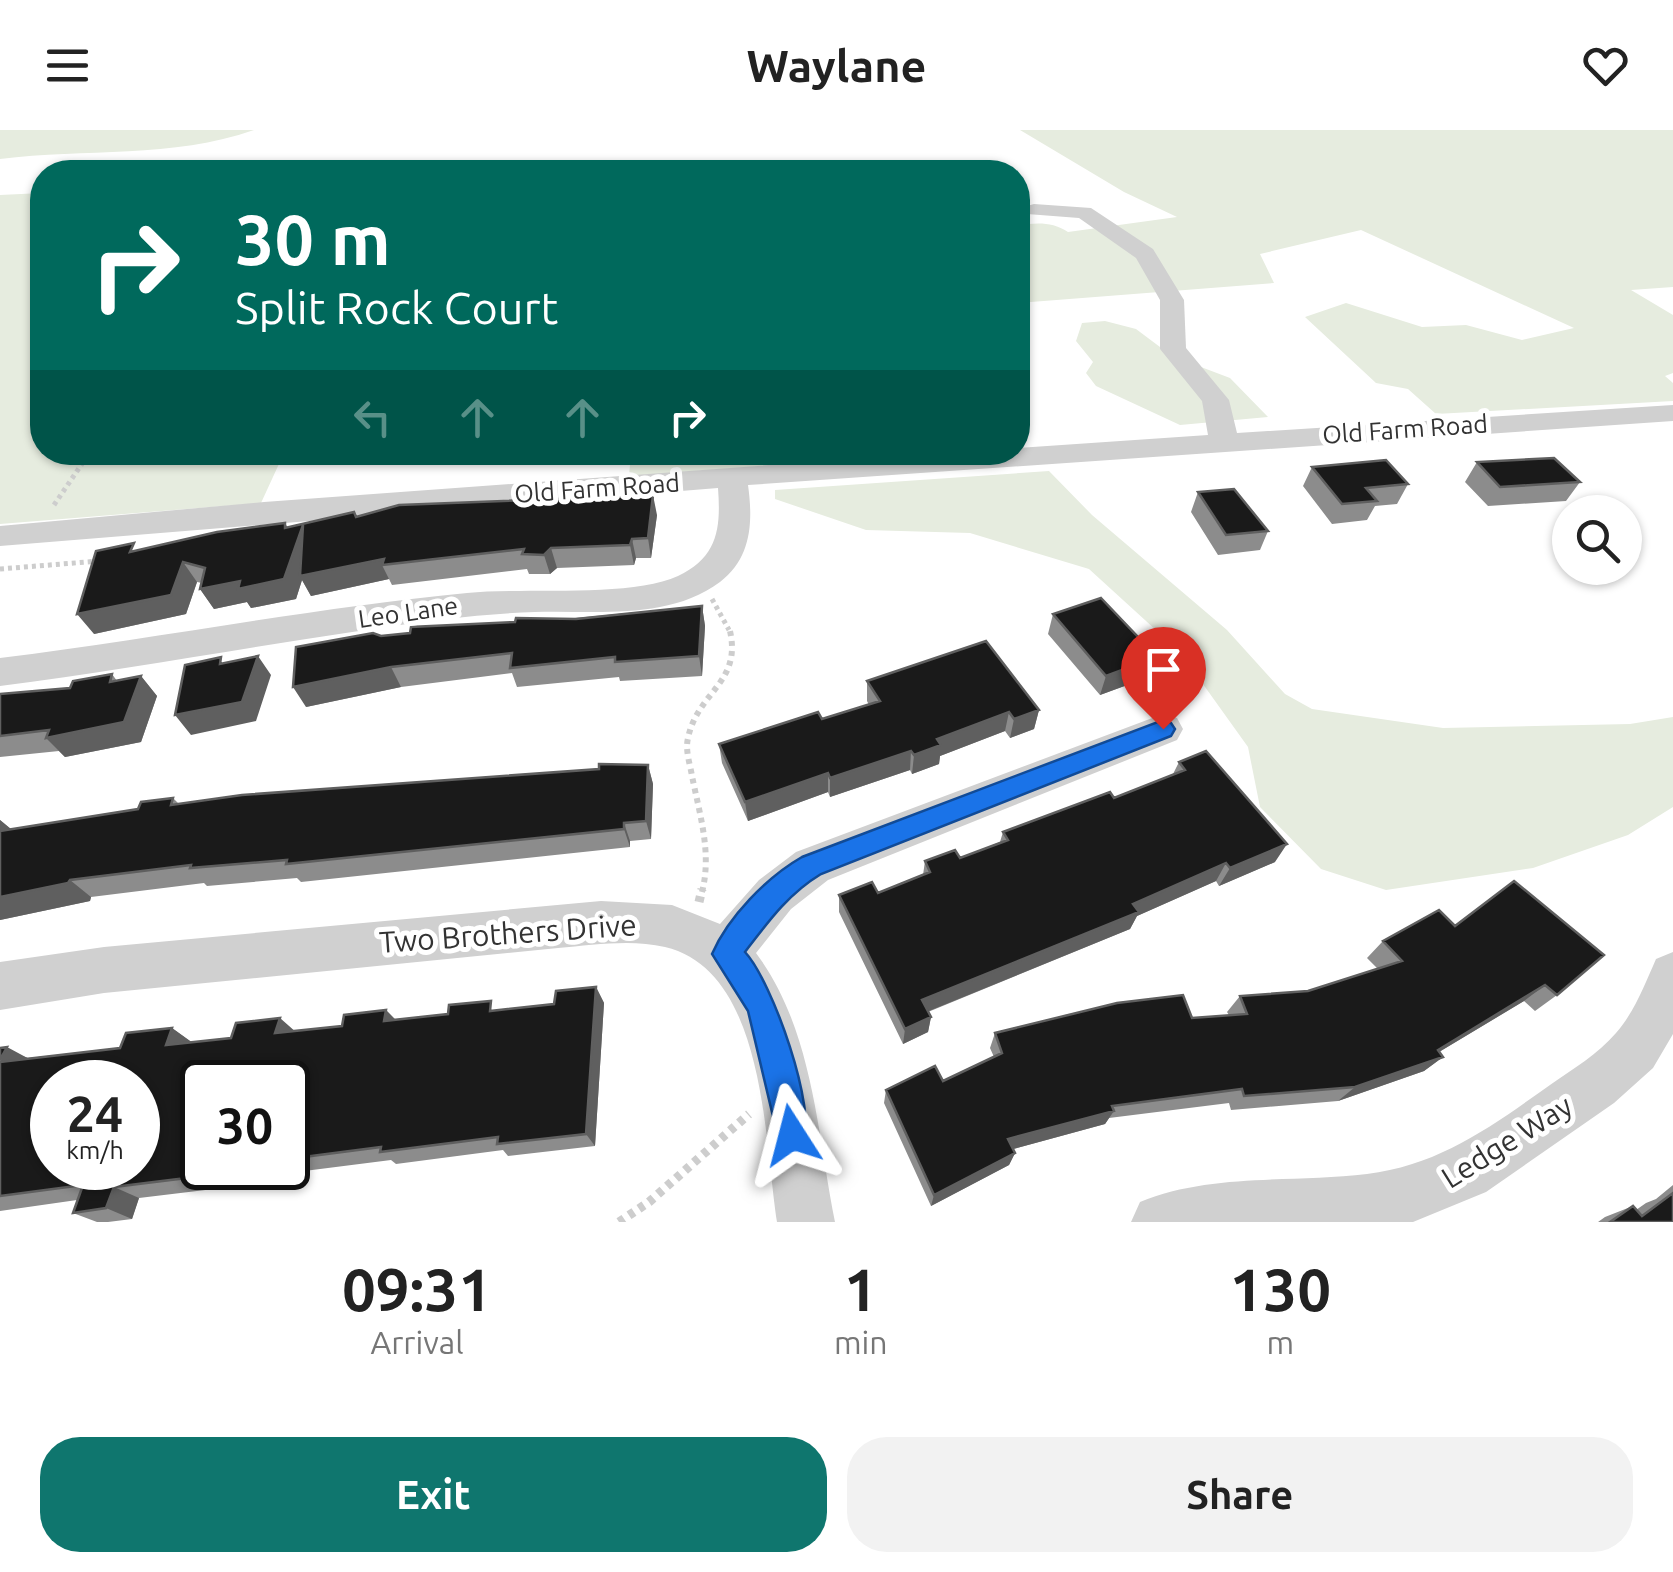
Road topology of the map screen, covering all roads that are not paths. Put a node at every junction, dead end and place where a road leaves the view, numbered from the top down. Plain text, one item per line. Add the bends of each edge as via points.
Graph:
1 (1112, 200) dead end
2 (1030, 210) edge
3 (1030, 210) edge
4 (1673, 413) edge
5 (1224, 441) junction
6 (1030, 456) edge
7 (905, 465) edge
8 (732, 478) junction
9 (0, 536) edge
10 (0, 672) edge
11 (1163, 729) dead end
12 (726, 954) junction
13 (1673, 974) edge
14 (0, 986) edge
15 (806, 1222) edge
16 (1160, 1222) edge

1 - 2 street
3 - 5 street via 1084,212 1146,254 1172,300 1172,349 1214,400
4 - 5 street, Old Farm Road
5 - 6 street, Old Farm Road
7 - 8 street, Old Farm Road
8 - 9 street, Old Farm Road
8 - 10 street, Leo Lane via 736,526 730,552 705,576 666,593 421,609
11 - 12 street via 812,866 772,897
12 - 14 street, Two Brothers Drive via 675,928 609,922 104,970
12 - 15 street, Two Brothers Drive via 750,982 771,1031
13 - 16 street, Ledge Way via 1658,1012 1622,1064 1455,1180 1396,1198

